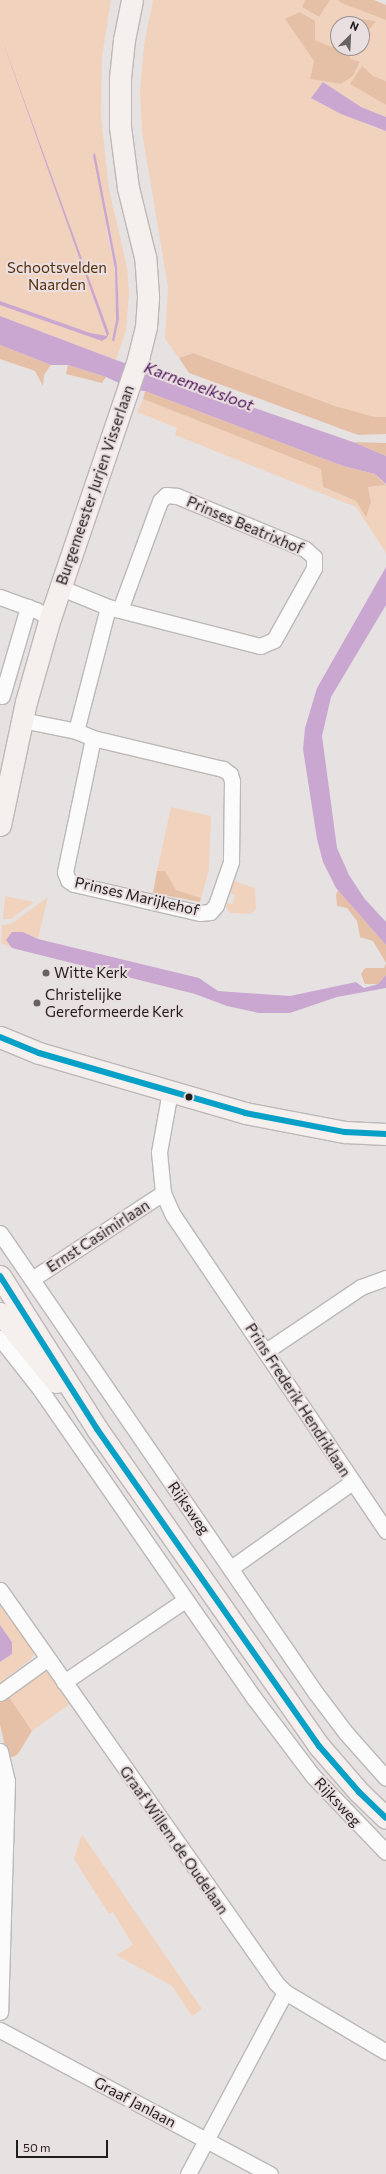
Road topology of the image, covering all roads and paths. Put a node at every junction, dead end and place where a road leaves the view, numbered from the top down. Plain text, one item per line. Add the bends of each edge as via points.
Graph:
1 (132, 0) edge
2 (59, 588) junction
3 (0, 597) edge
4 (28, 607) junction
5 (114, 608) junction
6 (50, 618) junction
7 (1, 696) edge
8 (24, 711) junction
9 (76, 731) junction
10 (93, 738) junction
11 (0, 825) edge
12 (0, 1037) edge
13 (170, 1091) junction
14 (386, 1134) edge
15 (164, 1193) junction
16 (0, 1233) edge
17 (0, 1276) edge
18 (386, 1278) edge
19 (32, 1279) junction
20 (0, 1313) edge
21 (0, 1338) edge
22 (266, 1350) junction
23 (97, 1429) junction
24 (352, 1482) junction
25 (386, 1531) edge
26 (231, 1568) junction
27 (0, 1590) edge
28 (185, 1600) junction
29 (47, 1658) junction
30 (64, 1682) junction
31 (0, 1693) edge
32 (0, 1751) edge
33 (386, 1778) edge
34 (386, 1818) edge
35 (386, 1852) edge
36 (285, 1992) junction
37 (0, 2012) edge
38 (0, 2030) edge
39 (386, 2052) edge
40 (205, 2140) junction
41 (188, 2174) edge
42 (270, 2174) edge

1 - 2 street, Burgemeester Jurjen Visserlaan via 121,71 120,126 128,188 144,257 148,296 146,328 124,402
2 - 5 street, Prinses Beatrixhof
2 - 6 street, Burgemeester Jurjen Visserlaan
3 - 4 street
4 - 6 street
4 - 7 street
5 - 5 street, Prinses Beatrixhof via 260,646 268,645 274,640 314,568 314,557 305,549 177,496 166,495 160,501
5 - 9 street, Prinses Beatrixhof via 90,674
6 - 8 street, Burgemeester Jurjen Visserlaan
7 - 8 street, Prinses Marijkehof
8 - 9 street, Prinses Marijkehof
8 - 11 street, Burgemeester Jurjen Visserlaan
9 - 10 street, Prinses Marijkehof
10 - 10 street, Prinses Marijkehof via 223,769 230,774 231,862 216,905 210,912 200,913 74,884 65,872
12 - 13 street via 39,1053
13 - 14 street via 245,1113 302,1126
13 - 15 street, Prins Frederik Hendriklaan via 159,1152
15 - 19 street, Ernst Casimirlaan
15 - 22 street, Prins Frederik Hendriklaan via 173,1215
16 - 19 street, Rijksweg
17 - 23 street, Rijksweg
18 - 22 street via 361,1287
19 - 26 street, Rijksweg
20 - 23 street, Rijksweg
21 - 28 street, Rijksweg via 40,1389
22 - 24 street, Prins Frederik Hendriklaan
23 - 34 street, Rijksweg via 320,1746 358,1792
24 - 25 street, Prins Frederik Hendriklaan
24 - 26 street
26 - 33 street, Rijksweg via 315,1692
27 - 29 street, Graaf Willem de Oudelaan
28 - 30 street
28 - 35 street, Rijksweg via 313,1776
29 - 30 street, Graaf Willem de Oudelaan
29 - 31 street
30 - 36 street, Graaf Willem de Oudelaan via 173,1840 275,1982
32 - 37 street via 7,1782
36 - 39 street, Graaf Willem de Oudelaan
36 - 40 street
38 - 40 street, Graaf Janlaan
40 - 41 street
40 - 42 street, Graaf Janlaan

